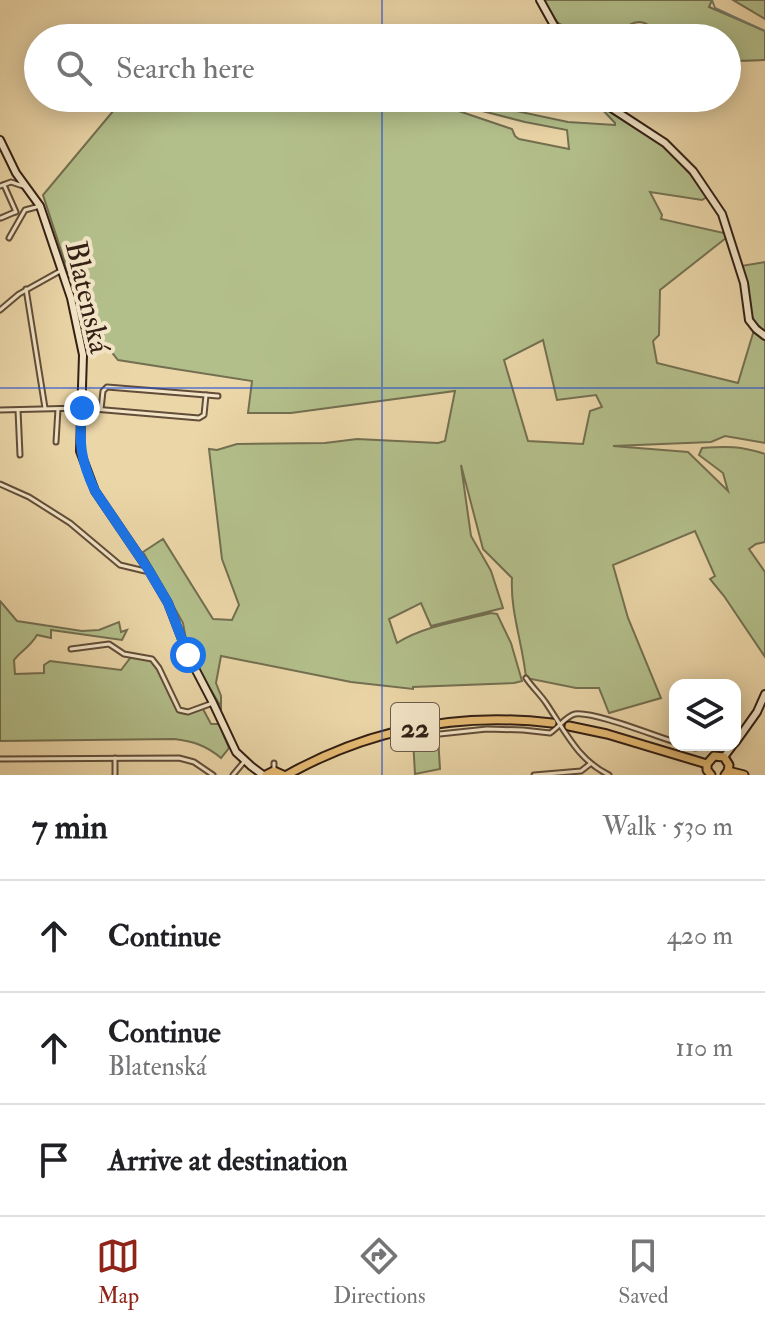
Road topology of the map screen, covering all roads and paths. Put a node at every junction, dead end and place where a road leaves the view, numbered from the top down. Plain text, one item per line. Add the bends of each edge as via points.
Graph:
1 (540, 0) edge
2 (553, 24) edge
3 (617, 112) edge
4 (0, 140) edge
5 (2, 186) edge
6 (27, 187) junction
7 (40, 206) junction
8 (16, 212) junction
9 (22, 215) junction
10 (1, 218) edge
11 (9, 238) dead end
12 (62, 270) junction
13 (26, 289) junction
14 (0, 310) edge
15 (765, 336) edge
16 (206, 395) junction
17 (218, 396) dead end
18 (82, 408) junction
19 (45, 409) junction
20 (58, 409) junction
21 (101, 409) junction
22 (0, 410) edge
23 (18, 410) junction
24 (56, 442) dead end
25 (20, 455) dead end
26 (0, 484) edge
27 (148, 569) junction
28 (71, 649) dead end
29 (526, 678) dead end
30 (765, 694) edge
31 (213, 703) junction
32 (763, 705) edge
33 (560, 725) junction
34 (741, 735) edge
35 (411, 737) dead end
36 (669, 740) edge
37 (712, 751) edge
38 (729, 751) edge
39 (714, 756) junction
40 (724, 757) junction
41 (115, 758) junction
42 (0, 759) edge
43 (244, 761) junction
44 (590, 764) junction
45 (707, 764) junction
46 (280, 771) edge
47 (726, 773) edge
48 (606, 774) edge
49 (115, 775) edge
50 (213, 775) edge
51 (233, 775) edge
52 (264, 775) edge
53 (534, 775) edge
54 (711, 775) edge
55 (744, 775) edge

1 - 2 street
3 - 15 street via 665,143 693,171 722,214 744,283 749,320
4 - 6 street, Blatenská
5 - 6 street via 11,182
5 - 8 street
6 - 7 street, Blatenská
7 - 9 street
7 - 12 street, Blatenská
8 - 9 street
8 - 10 street
9 - 11 street
12 - 13 street
12 - 18 street, Blatenská via 83,355
13 - 14 street
13 - 19 street
16 - 17 street
16 - 21 street via 107,387
16 - 21 street via 199,418
18 - 20 street
18 - 21 street
18 - 27 street, Blatenská via 80,451 95,491
19 - 20 street
19 - 23 street
20 - 24 street
22 - 23 street
23 - 25 street
26 - 27 street via 70,523 120,565
27 - 31 street
28 - 31 street via 109,644 124,654 150,658 179,710
29 - 33 street
30 - 32 street
31 - 43 street
32 - 34 street
33 - 35 street via 550,733 487,729
33 - 36 street via 573,714 584,715
33 - 44 street
33 - 45 main road, 22
33 - 46 main road, 22 via 487,719 416,727
37 - 39 street
38 - 40 street
39 - 40 main road
39 - 45 main road
40 - 47 main road
41 - 42 street
41 - 49 street
41 - 50 street via 179,758
43 - 51 street
43 - 52 street
44 - 48 street
44 - 53 street via 581,771
45 - 54 main road
46 - 52 main road, 22
47 - 55 main road

